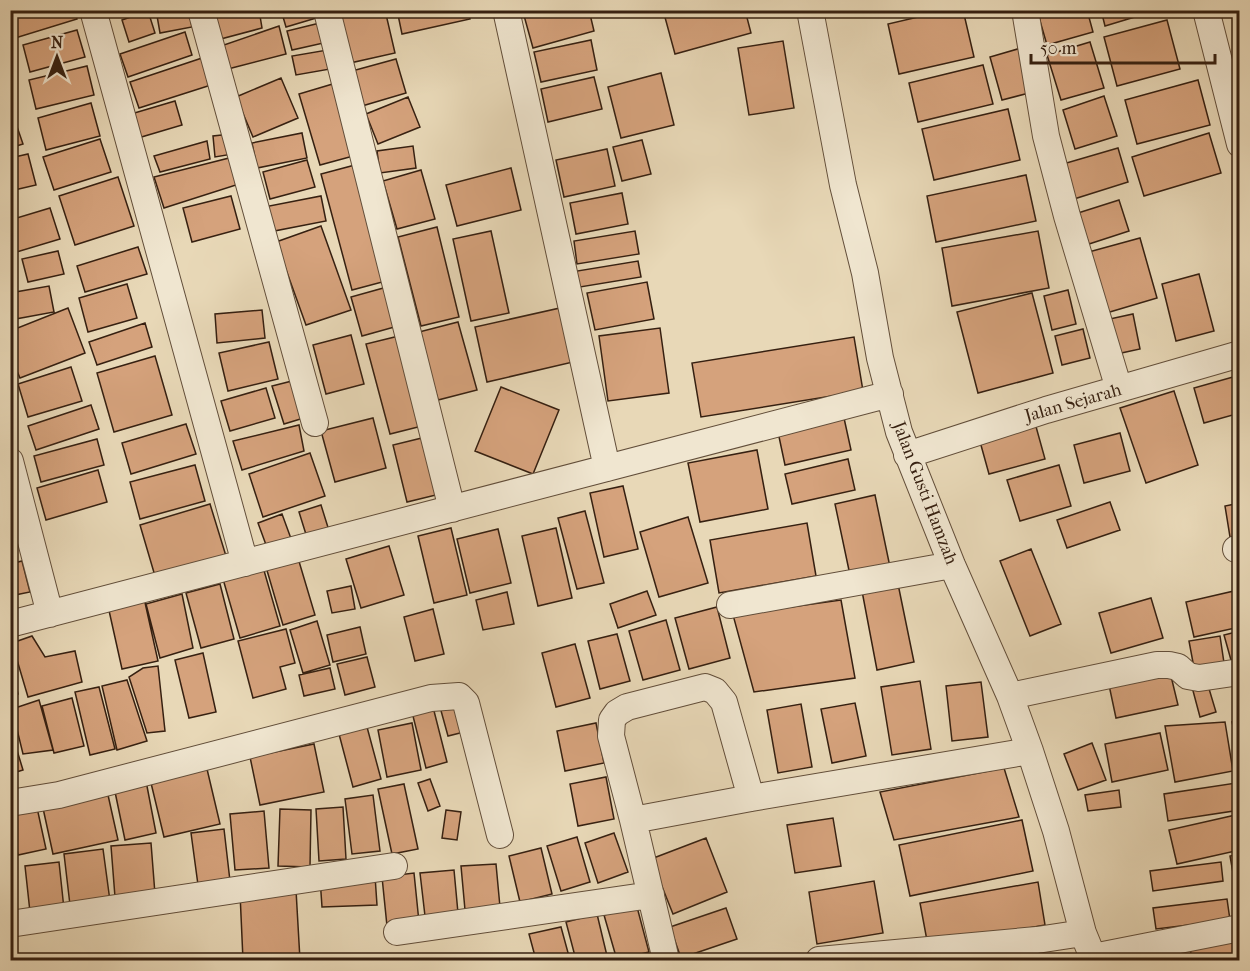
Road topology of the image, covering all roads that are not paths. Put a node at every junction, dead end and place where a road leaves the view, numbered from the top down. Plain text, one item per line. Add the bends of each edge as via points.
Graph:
1 (93, 10) edge
2 (201, 10) edge
3 (506, 10) edge
4 (810, 10) edge
5 (1025, 10) edge
6 (1206, 10) edge
7 (328, 15) dead end
8 (1239, 144) edge
9 (1239, 354) edge
10 (1119, 389) junction
11 (890, 394) junction
12 (315, 423) dead end
13 (907, 455) junction
14 (10, 461) edge
15 (607, 468) junction
16 (452, 509) junction
17 (245, 563) junction
18 (952, 565) junction
19 (730, 605) dead end
20 (50, 614) junction
21 (10, 624) edge
22 (1239, 672) edge
23 (1010, 696) junction
24 (1030, 751) junction
25 (751, 798) junction
26 (10, 803) edge
27 (633, 820) junction
28 (500, 836) dead end
29 (393, 866) dead end
30 (651, 895) junction
31 (10, 924) edge
32 (1239, 928) edge
33 (397, 932) dead end
34 (1083, 933) junction
35 (1094, 959) edge
36 (666, 960) edge
37 (819, 960) edge

1 - 17 street
2 - 12 street
3 - 15 street
4 - 11 street, Jalan Gusti Hamzah via 843,185
5 - 10 street via 1046,136
6 - 8 street
7 - 16 street
9 - 10 street, Jalan Sejarah
10 - 13 street, Jalan Sejarah
11 - 13 street, Jalan Gusti Hamzah
11 - 15 street
13 - 18 street, Jalan Gusti Hamzah
14 - 20 street
15 - 16 street
16 - 17 street
17 - 20 street
18 - 19 street
18 - 23 street, Jalan Gusti Hamzah
20 - 21 street
22 - 23 street via 1199,678 1188,676 1178,667 1157,665
23 - 24 street, Jalan Gusti Hamzah
24 - 25 street
24 - 34 street, Jalan Gusti Hamzah
25 - 27 street
25 - 27 street via 724,702 715,691 705,687 627,706 612,720 610,736
26 - 28 street via 59,795 431,698 459,696 466,703
27 - 30 street
29 - 31 street
30 - 33 street
30 - 36 street
32 - 35 street
34 - 35 street, Jalan Gusti Hamzah
34 - 37 street

